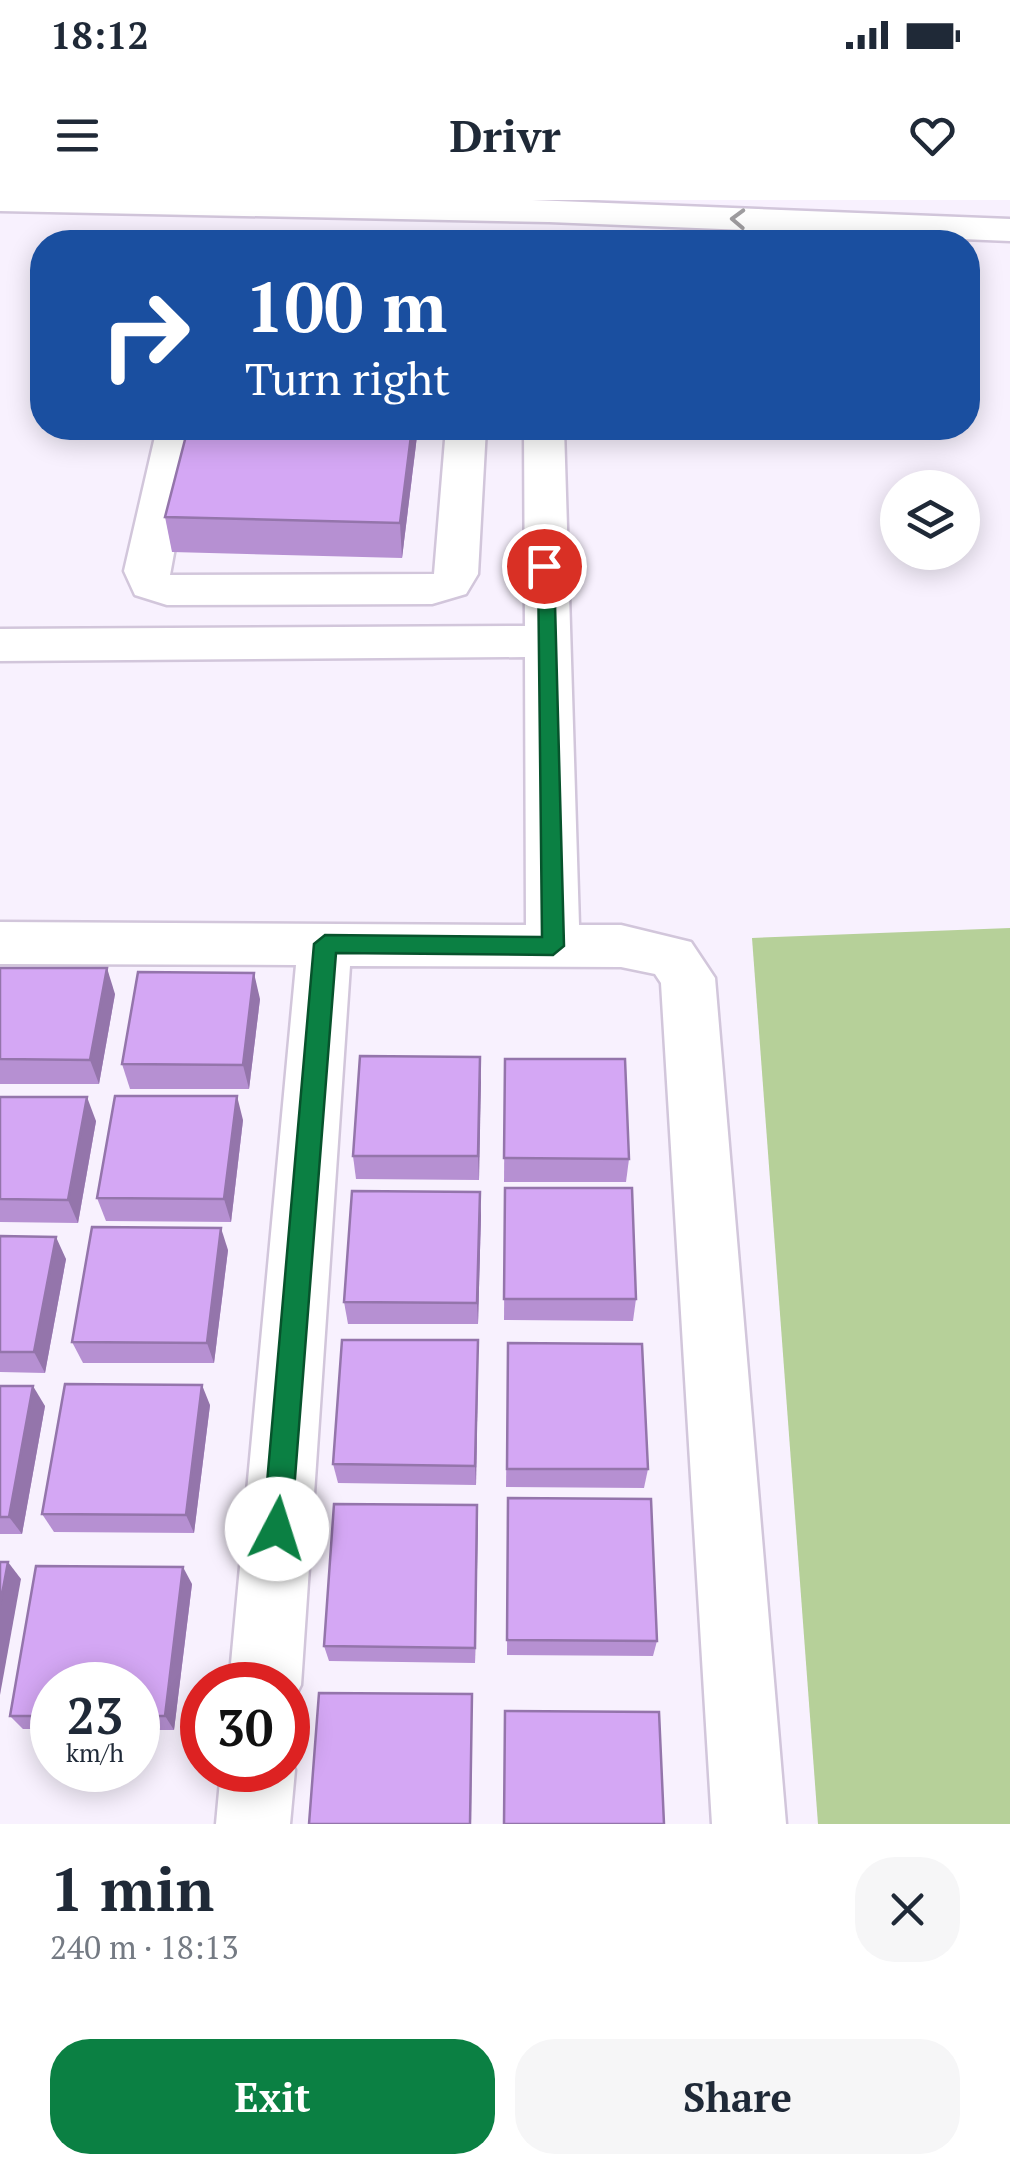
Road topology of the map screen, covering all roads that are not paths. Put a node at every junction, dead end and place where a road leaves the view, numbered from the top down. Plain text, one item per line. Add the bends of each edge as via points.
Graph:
1 (0, 200) edge
2 (850, 200) edge
3 (1010, 206) edge
4 (548, 218) edge
5 (1010, 230) edge
6 (174, 440) edge
7 (504, 444) edge
8 (545, 642) junction
9 (0, 645) edge
10 (0, 943) edge
11 (325, 944) junction
12 (553, 946) junction
13 (266, 1662) edge
14 (256, 1792) edge
15 (253, 1824) edge
16 (749, 1824) edge

1 - 4 street
2 - 3 street
5 -> 4 street
6 - 7 street via 146,570 150,585 167,590 443,588 456,574
7 - 8 street
8 - 9 street
8 - 12 street
10 - 11 street
11 - 12 street
11 - 13 street
12 - 16 street via 654,950 672,958 688,978
14 - 15 street

